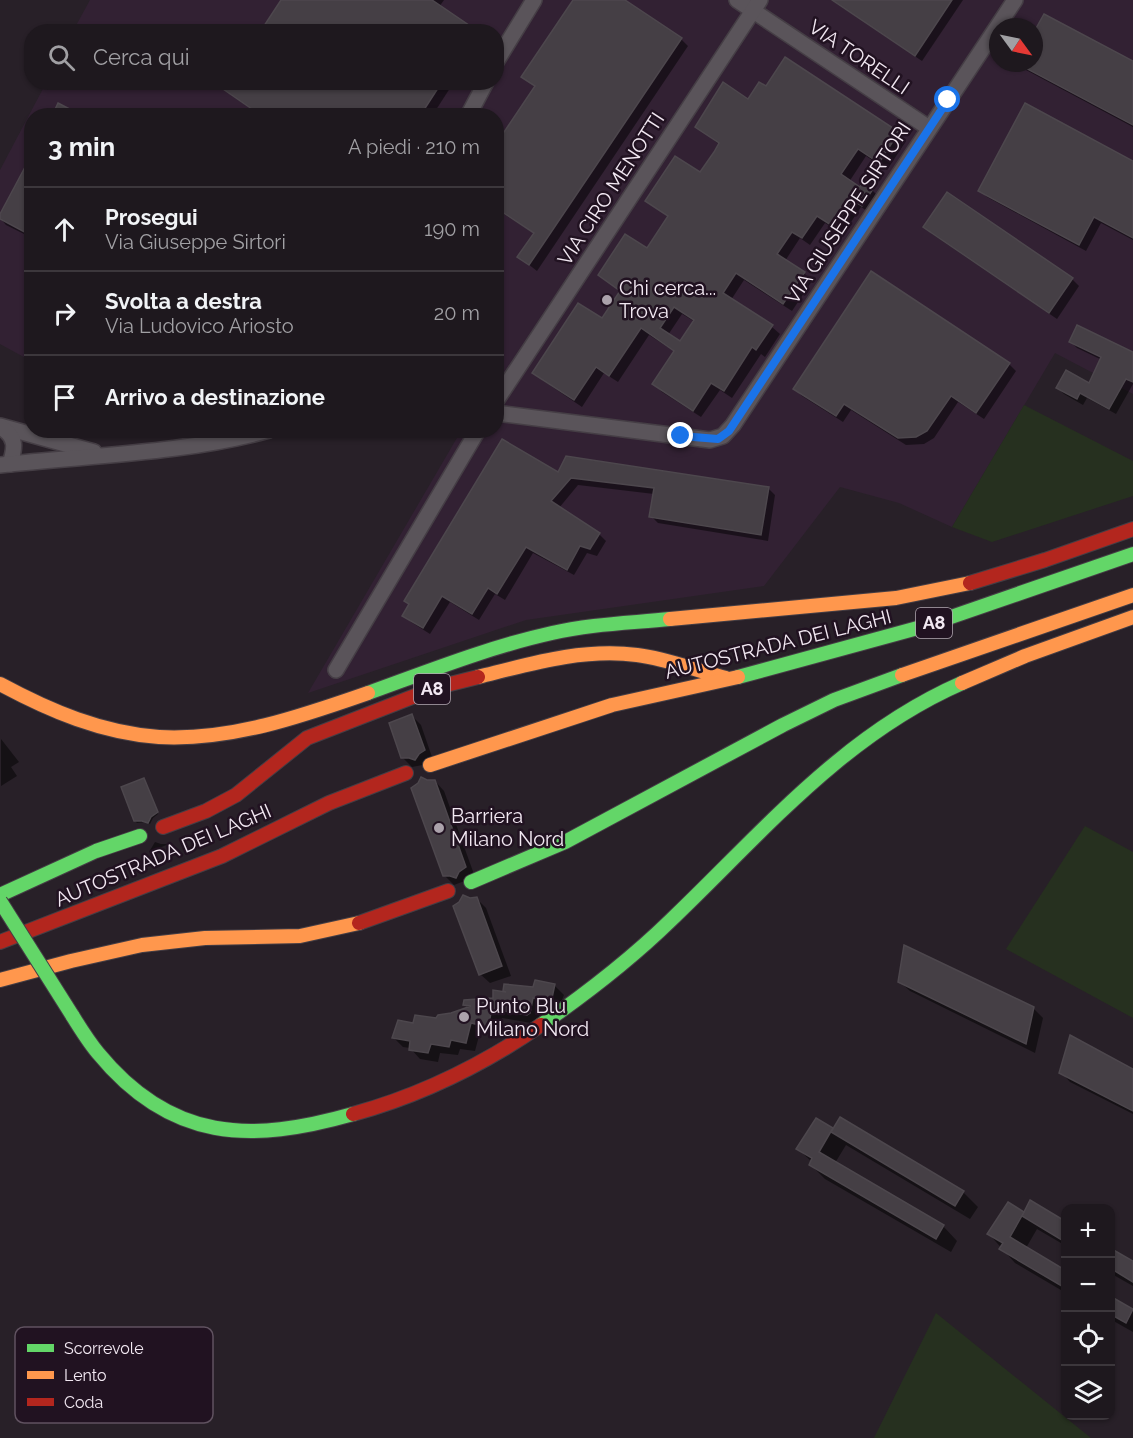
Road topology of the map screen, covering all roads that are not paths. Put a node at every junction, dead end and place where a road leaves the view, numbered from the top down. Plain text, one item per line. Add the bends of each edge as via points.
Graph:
1 (534, 0) edge
2 (736, 0) edge
3 (1015, 0) edge
4 (756, 5) edge
5 (504, 49) edge
6 (482, 90) edge
7 (472, 108) edge
8 (929, 128) junction
9 (504, 389) edge
10 (504, 414) edge
11 (0, 427) edge
12 (24, 433) edge
13 (43, 438) edge
14 (236, 438) edge
15 (473, 438) edge
16 (109, 455) junction
17 (3, 462) edge
18 (1133, 530) edge
19 (1133, 554) edge
20 (1133, 595) edge
21 (1133, 617) edge
22 (336, 670) dead end
23 (730, 679) junction
24 (0, 684) edge
25 (430, 765) dead end
26 (406, 773) dead end
27 (163, 827) dead end
28 (140, 836) dead end
29 (471, 882) dead end
30 (448, 891) dead end
31 (0, 895) edge
32 (0, 901) edge
33 (0, 942) edge
34 (0, 980) edge

1 - 5 street
2 - 4 street, VIA TORELLI
3 - 8 street, VIA GIUSEPPE SIRTORI
4 - 8 street, VIA TORELLI
4 - 9 street, VIA CIRO MENOTTI
6 - 7 street
8 - 10 street, VIA GIUSEPPE SIRTORI via 723,436 710,440
11 - 12 street
11 - 17 street via 13,438 14,449
13 - 16 street
14 - 16 street
15 - 22 street
16 - 17 street
18 - 24 highway via 989,579 932,592 552,632 492,648 280,721 207,735 126,734 67,717
19 - 23 highway, AUTOSTRADA DEI LAGHI / A8 via 925,626
20 - 29 highway, A8 via 834,700 565,842
21 - 32 highway, bridge via 981,674 889,722 827,768 646,943 562,1011 449,1078 367,1111 291,1129 242,1132 192,1121 144,1096 97,1051
23 - 25 highway, AUTOSTRADA DEI LAGHI / A8 via 612,705
23 - 27 highway, A8 via 637,655 585,654 458,681 307,738 243,791
26 - 33 highway, AUTOSTRADA DEI LAGHI via 329,803 222,856
28 - 31 highway via 96,851
30 - 34 highway via 328,931 300,936 190,939 119,949

